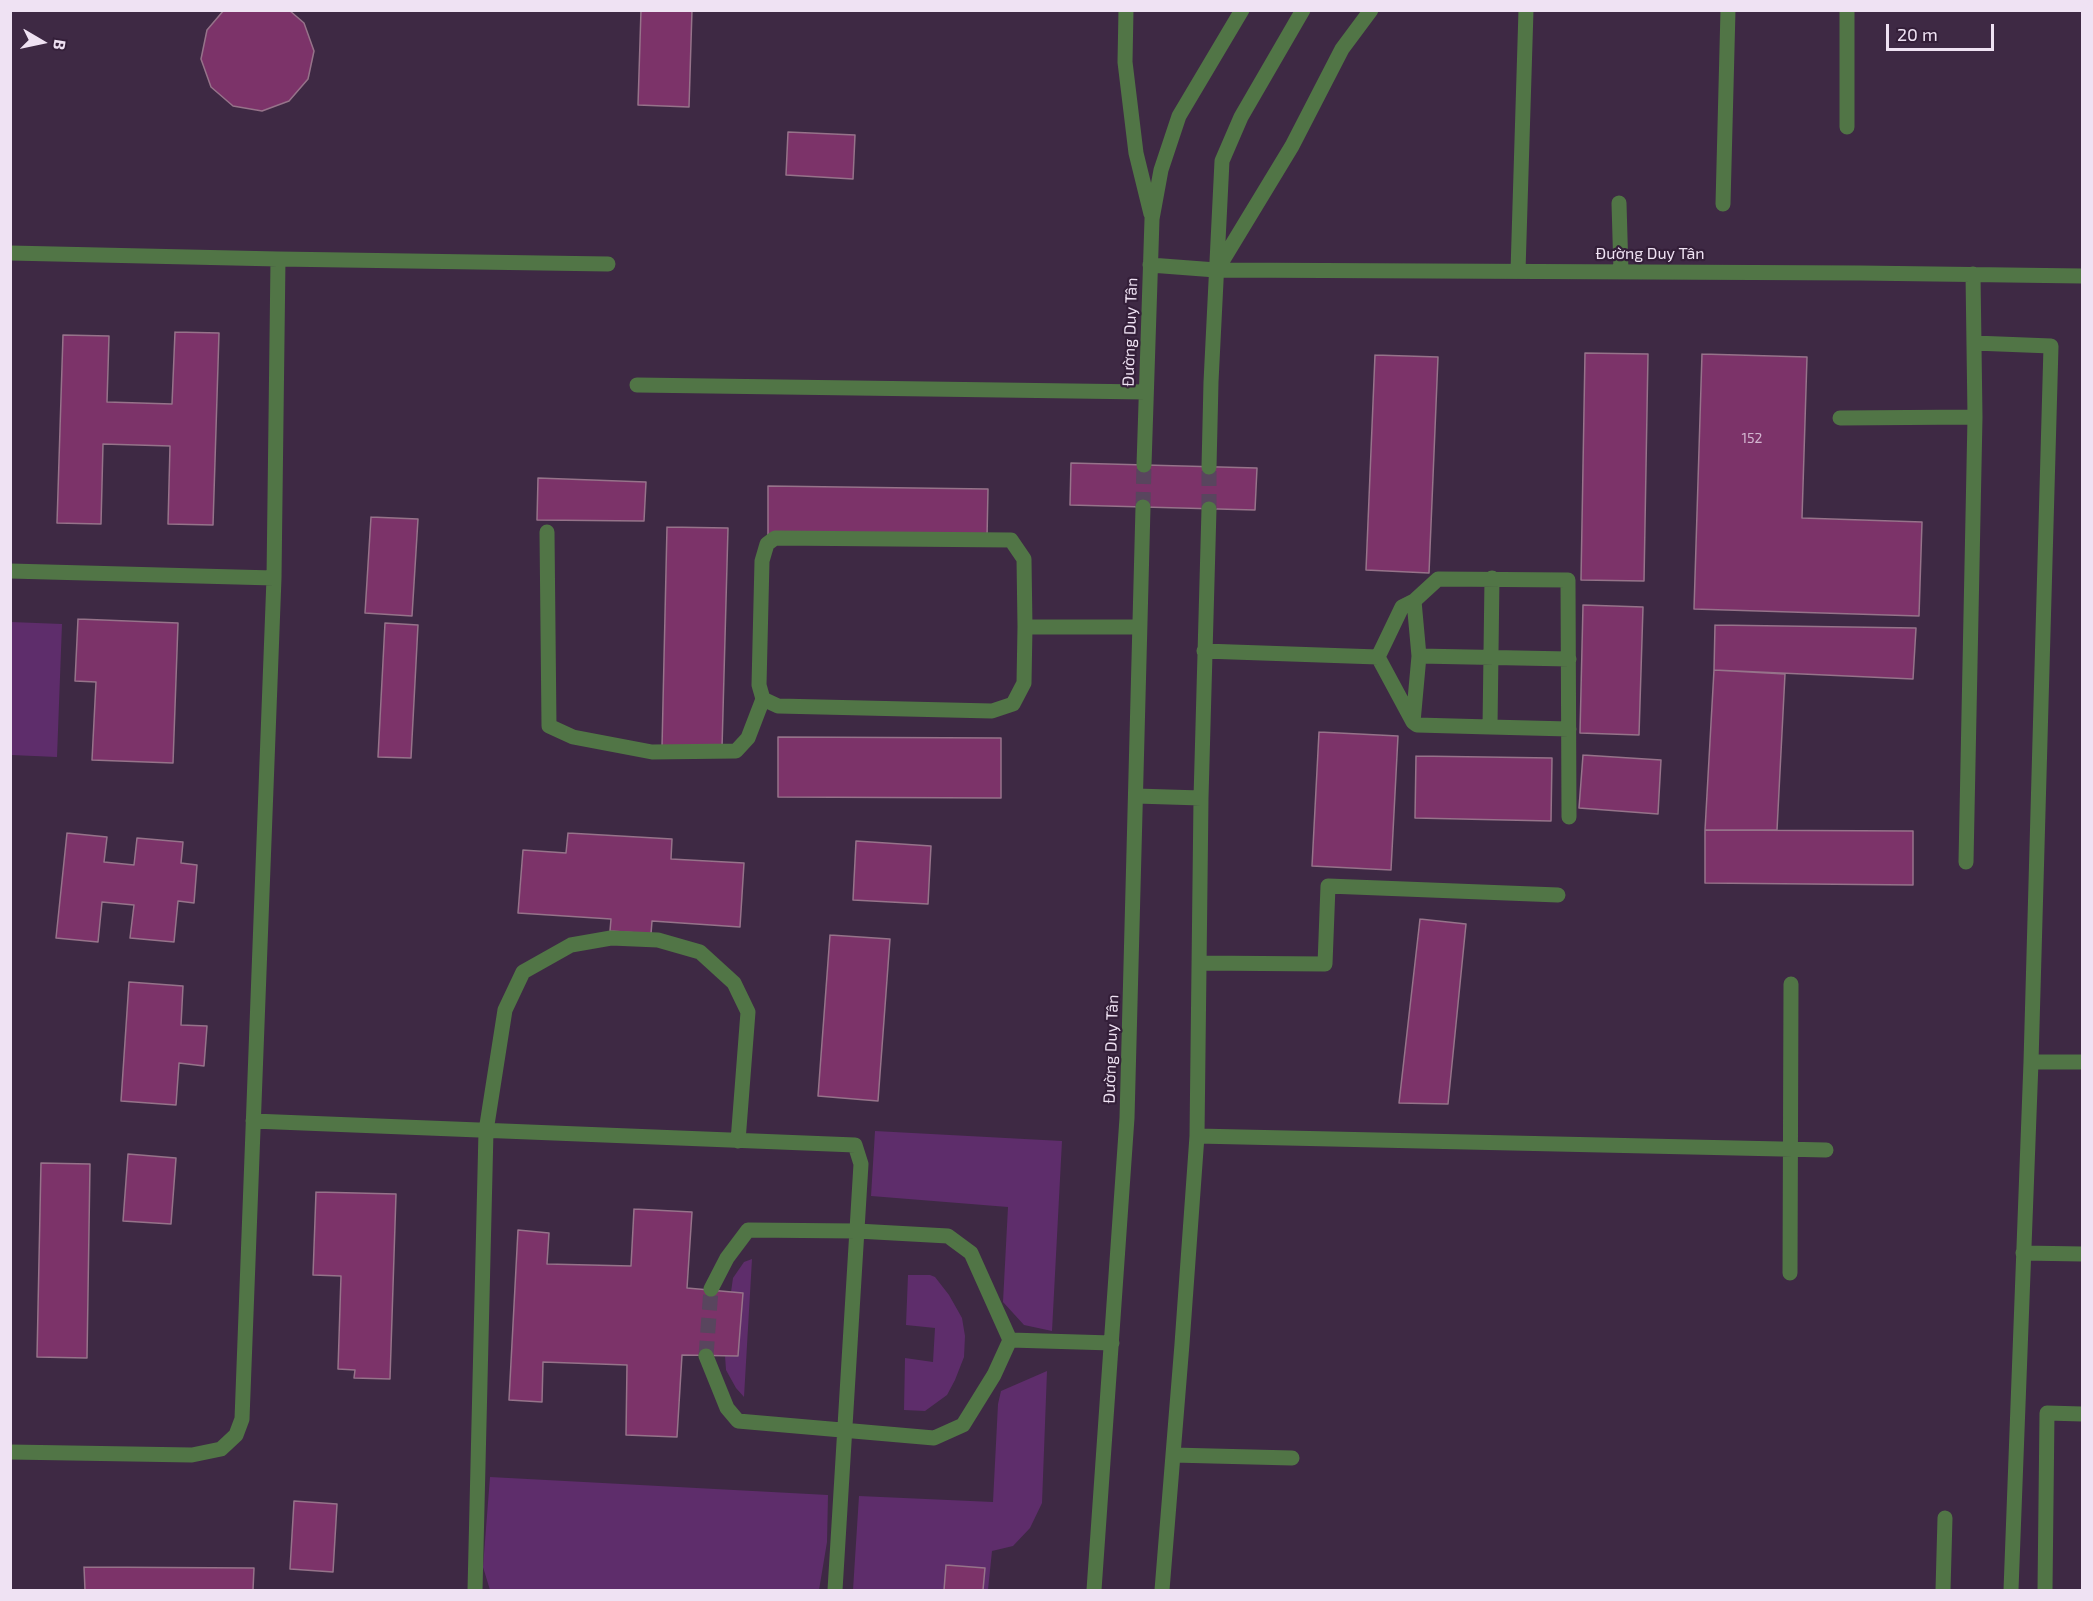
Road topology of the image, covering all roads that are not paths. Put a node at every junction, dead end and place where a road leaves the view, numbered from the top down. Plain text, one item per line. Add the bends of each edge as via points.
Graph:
1 (1126, 10) edge
2 (1242, 10) edge
3 (1303, 10) edge
4 (1371, 10) edge
5 (1526, 10) edge
6 (1728, 10) edge
7 (1847, 10) edge
8 (1847, 127) dead end
9 (1619, 202) dead end
10 (1723, 204) dead end
11 (1152, 219) junction
12 (10, 253) edge
13 (278, 260) junction
14 (608, 264) dead end
15 (1150, 265) junction
16 (1216, 270) junction
17 (1518, 271) junction
18 (1621, 272) junction
19 (1974, 274) junction
20 (2082, 276) edge
21 (1974, 343) junction
22 (637, 385) dead end
23 (1146, 392) junction
24 (1975, 417) junction
25 (1840, 418) dead end
26 (1144, 465) tunnel mouth
27 (1209, 467) tunnel mouth
28 (1143, 507) tunnel mouth
29 (1209, 509) tunnel mouth
30 (547, 532) dead end
31 (10, 571) edge
32 (274, 578) junction
33 (1492, 578) junction
34 (1414, 601) junction
35 (1025, 627) junction
36 (1139, 627) junction
37 (1204, 651) junction
38 (1419, 656) junction
39 (1378, 657) junction
40 (1491, 657) junction
41 (1569, 658) junction
42 (763, 699) junction
43 (1413, 722) junction
44 (1490, 726) junction
45 (1569, 729) junction
46 (1136, 796) junction
47 (1201, 798) junction
48 (1569, 817) dead end
49 (1966, 862) dead end
50 (1558, 895) dead end
51 (1199, 963) junction
52 (1791, 984) dead end
53 (2031, 1062) junction
54 (2082, 1062) edge
55 (253, 1120) junction
56 (486, 1131) junction
57 (1197, 1136) junction
58 (738, 1141) junction
59 (1790, 1149) junction
60 (1826, 1150) dead end
61 (857, 1231) junction
62 (2023, 1253) junction
63 (2082, 1254) edge
64 (1790, 1273) dead end
65 (711, 1289) tunnel mouth
66 (1010, 1340) junction
67 (1112, 1343) junction
68 (706, 1356) tunnel mouth
69 (2082, 1414) edge
70 (845, 1429) junction
71 (10, 1452) edge
72 (1173, 1455) junction
73 (1292, 1458) dead end
74 (1945, 1518) dead end
75 (475, 1590) edge
76 (835, 1590) edge
77 (1094, 1590) edge
78 (1162, 1590) edge
79 (1943, 1590) edge
80 (2011, 1590) edge
81 (2045, 1590) edge

1 - 11 street via 1125,62 1133,130
2 - 11 street via 1179,116 1161,170
3 - 16 street via 1240,117 1222,161
4 - 16 street via 1342,48 1292,146
5 - 17 street
6 - 10 street
7 - 8 street
9 - 18 street
11 - 15 street
12 - 13 street
13 - 14 street
13 - 32 street
15 - 16 street, Đường Duy Tân
15 - 23 street, Đường Duy Tân
16 - 17 street, Đường Duy Tân
16 - 27 street
17 - 18 street, Đường Duy Tân
18 - 19 street, Đường Duy Tân
19 - 20 street, Đường Duy Tân
19 - 21 street
21 - 24 street
21 - 53 street via 2051,346
22 - 23 street
23 - 26 street, Đường Duy Tân
24 - 25 street
24 - 49 street
28 - 36 street, Đường Duy Tân
29 - 37 street
30 - 42 street via 549,726 573,737 652,752 736,751 748,738
31 - 32 street
32 - 55 street
33 - 34 street via 1437,579
33 - 40 street
33 - 41 street via 1568,580
34 - 38 street
34 - 39 street via 1402,607
35 - 36 street
35 - 42 street via 1024,683 1013,704 992,711 778,706
35 - 42 street via 1024,559 1011,540 776,538 767,544 762,561 759,685
36 - 46 street, Đường Duy Tân
37 - 39 street
37 - 47 street
38 - 40 street
38 - 43 street
39 - 43 street
40 - 41 street
40 - 44 street
41 - 45 street
43 - 44 street via 1417,726
44 - 45 street
45 - 48 street
46 - 47 street
46 - 67 street, Đường Duy Tân via 1127,1118
47 - 51 street
50 - 51 street via 1328,886 1325,964
51 - 57 street
52 - 59 street
53 - 54 street
53 - 62 street
55 - 56 street
55 - 71 street via 242,1419 236,1435 221,1449 192,1455
56 - 58 street
56 - 58 street via 505,1010 524,972 571,945 611,938 658,940 700,952 734,983 748,1012
56 - 75 street
57 - 59 street
57 - 72 street
58 - 61 street via 855,1145 861,1164
59 - 60 street
59 - 64 street
61 - 65 street via 748,1230
61 - 66 street via 948,1236 971,1253
61 - 70 street
62 - 63 street
62 - 80 street
66 - 67 street
66 - 70 street via 963,1425 934,1438
67 - 77 street, Đường Duy Tân
68 - 70 street via 727,1408 738,1420
69 - 81 street via 2047,1413
70 - 76 street
72 - 73 street
72 - 78 street
74 - 79 street

